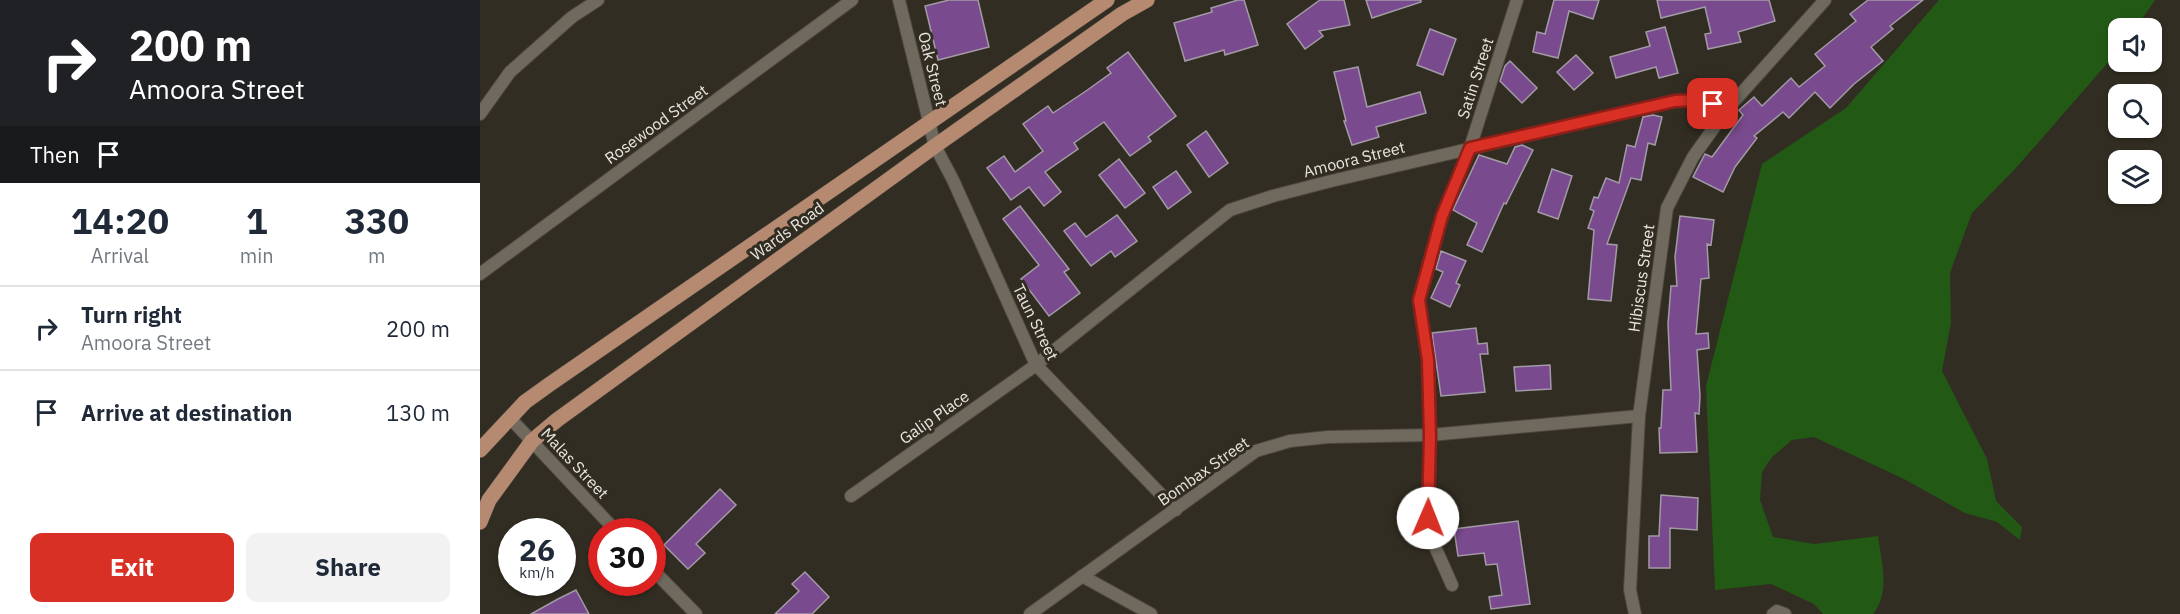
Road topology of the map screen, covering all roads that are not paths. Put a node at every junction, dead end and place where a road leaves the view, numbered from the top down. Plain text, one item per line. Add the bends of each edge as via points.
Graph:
1 (598, 0) edge
2 (852, 0) edge
3 (899, 0) edge
4 (1107, 0) edge
5 (1147, 0) edge
6 (1517, 0) edge
7 (1825, 0) edge
8 (1123, 7) edge
9 (1728, 108) junction
10 (480, 114) edge
11 (930, 121) junction
12 (935, 146) junction
13 (1470, 148) junction
14 (480, 274) edge
15 (1036, 365) junction
16 (1639, 416) junction
17 (510, 418) junction
18 (1430, 435) junction
19 (532, 441) junction
20 (480, 450) edge
21 (851, 496) dead end
22 (1176, 510) junction
23 (604, 518) edge
24 (480, 522) edge
25 (1082, 576) junction
26 (666, 583) edge
27 (1452, 585) dead end
28 (696, 614) edge
29 (1030, 614) edge
30 (1151, 614) edge
31 (1635, 614) edge
32 (1773, 614) edge
33 (1785, 614) edge

1 - 10 street via 510,72
2 - 14 street, Rosewood Street
3 - 11 street, Oak Street
4 - 11 main road, Wards Road
5 - 8 main road, Wards Road
6 - 13 street, Satin Street
7 - 9 street, Hibiscus Street
8 - 12 main road, Wards Road
9 - 13 street, Amoora Street via 1697,100 1675,101
9 - 16 street, Hibiscus Street via 1693,157 1667,208
11 - 12 street, Oak Street
11 - 17 main road, Wards Road via 550,384
12 - 15 street, Taun Street
12 - 19 main road, Wards Road
13 - 15 street, Amoora Street via 1230,210
13 - 18 street, Satin Street via 1442,216 1419,300 1428,360
15 - 21 street, Galip Place
15 - 22 street, Taun Street
16 - 18 street, Bombax Street
16 - 31 street, Hibiscus Street via 1630,590
17 - 19 street, Malas Street
17 - 20 main road, Wards Road
18 - 22 street, Bombax Street via 1328,436 1256,451
18 - 27 street, Satin Street via 1428,518
19 - 23 street, Malas Street
19 - 24 main road, Wards Road via 489,500
22 - 25 street, Bombax Street
25 - 29 street, Bombax Street
25 - 30 street
26 - 28 street
32 - 33 street

